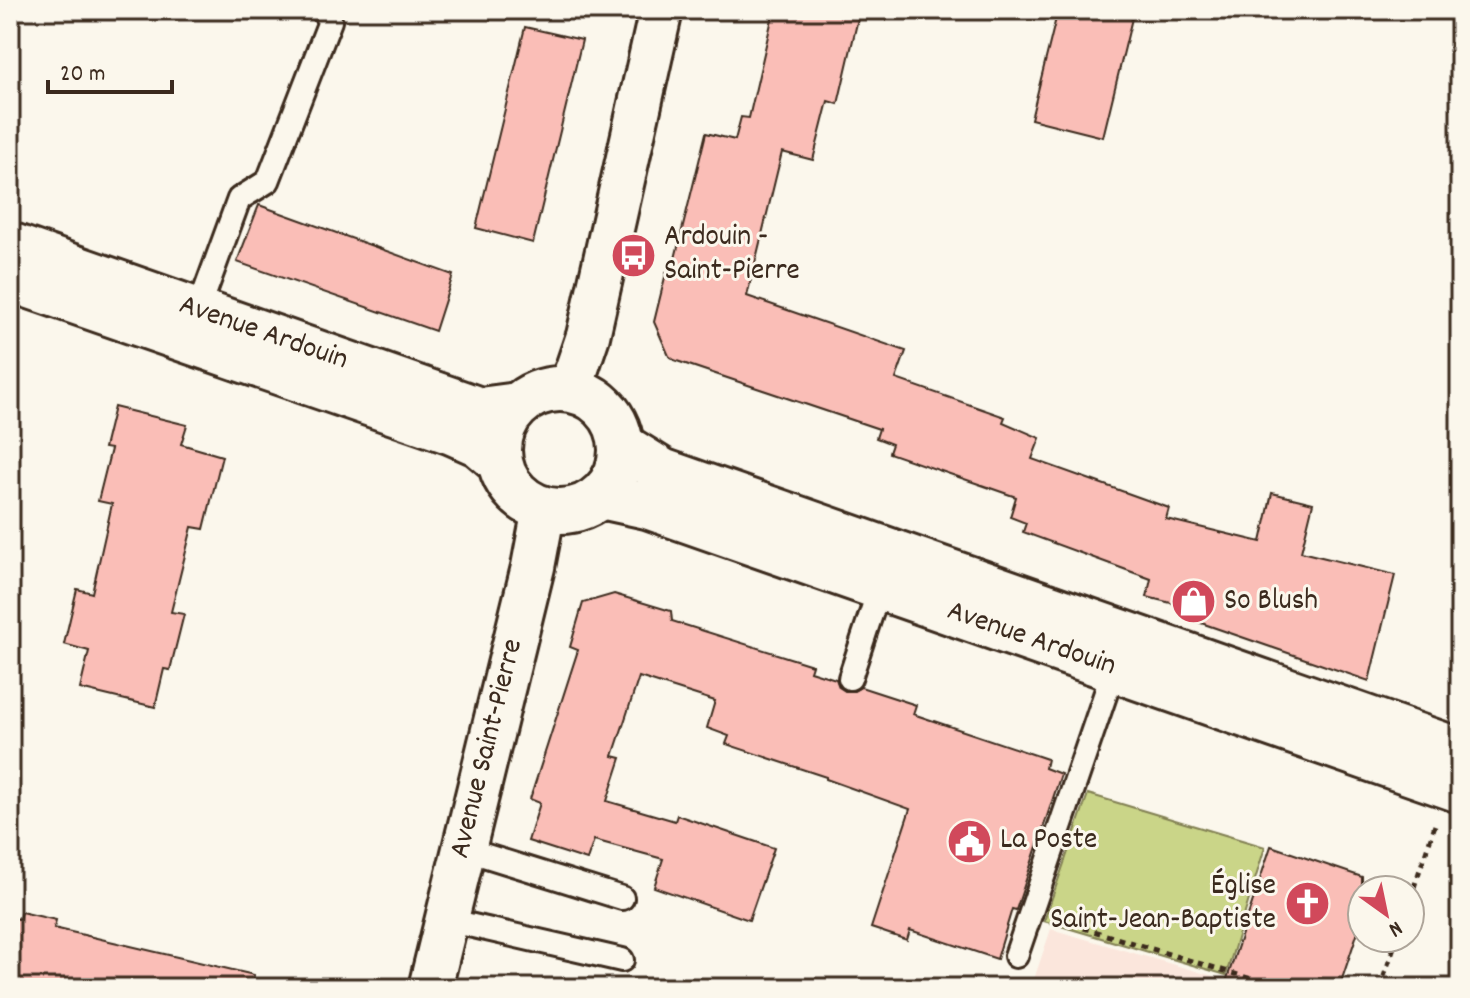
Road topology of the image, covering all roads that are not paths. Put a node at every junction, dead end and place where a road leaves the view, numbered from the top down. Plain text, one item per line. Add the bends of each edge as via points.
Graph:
1 (322, 10) edge
2 (661, 10) edge
3 (10, 245) edge
4 (10, 279) edge
5 (198, 311) junction
6 (570, 389) junction
7 (518, 405) junction
8 (622, 446) junction
9 (499, 461) junction
10 (601, 496) junction
11 (544, 509) junction
12 (880, 587) junction
13 (1114, 669) junction
14 (850, 678) dead end
15 (1456, 776) edge
16 (464, 849) junction
17 (622, 898) dead end
18 (447, 920) junction
19 (1016, 956) dead end
20 (622, 960) dead end
21 (430, 988) edge

1 - 5 lane via 330,21 268,181 239,199
2 - 6 street via 588,336
3 - 5 street, Avenue Ardouin
4 - 9 street, Avenue Ardouin via 452,432
5 - 7 street, Avenue Ardouin via 480,410
6 - 7 street via 552,389
6 - 8 street via 606,409
7 - 9 street via 499,440
8 - 10 street via 613,482
8 - 15 street, Avenue Ardouin via 662,471
9 - 11 street via 514,491
10 - 11 street via 584,507
10 - 12 street, Avenue Ardouin via 647,506
11 - 16 street, Avenue Saint-Pierre
12 - 13 street, Avenue Ardouin
12 - 14 lane
13 - 15 street, Avenue Ardouin
13 - 19 lane
16 - 17 lane
16 - 18 street, Avenue Saint-Pierre
18 - 20 lane
18 - 21 street, Avenue Saint-Pierre

